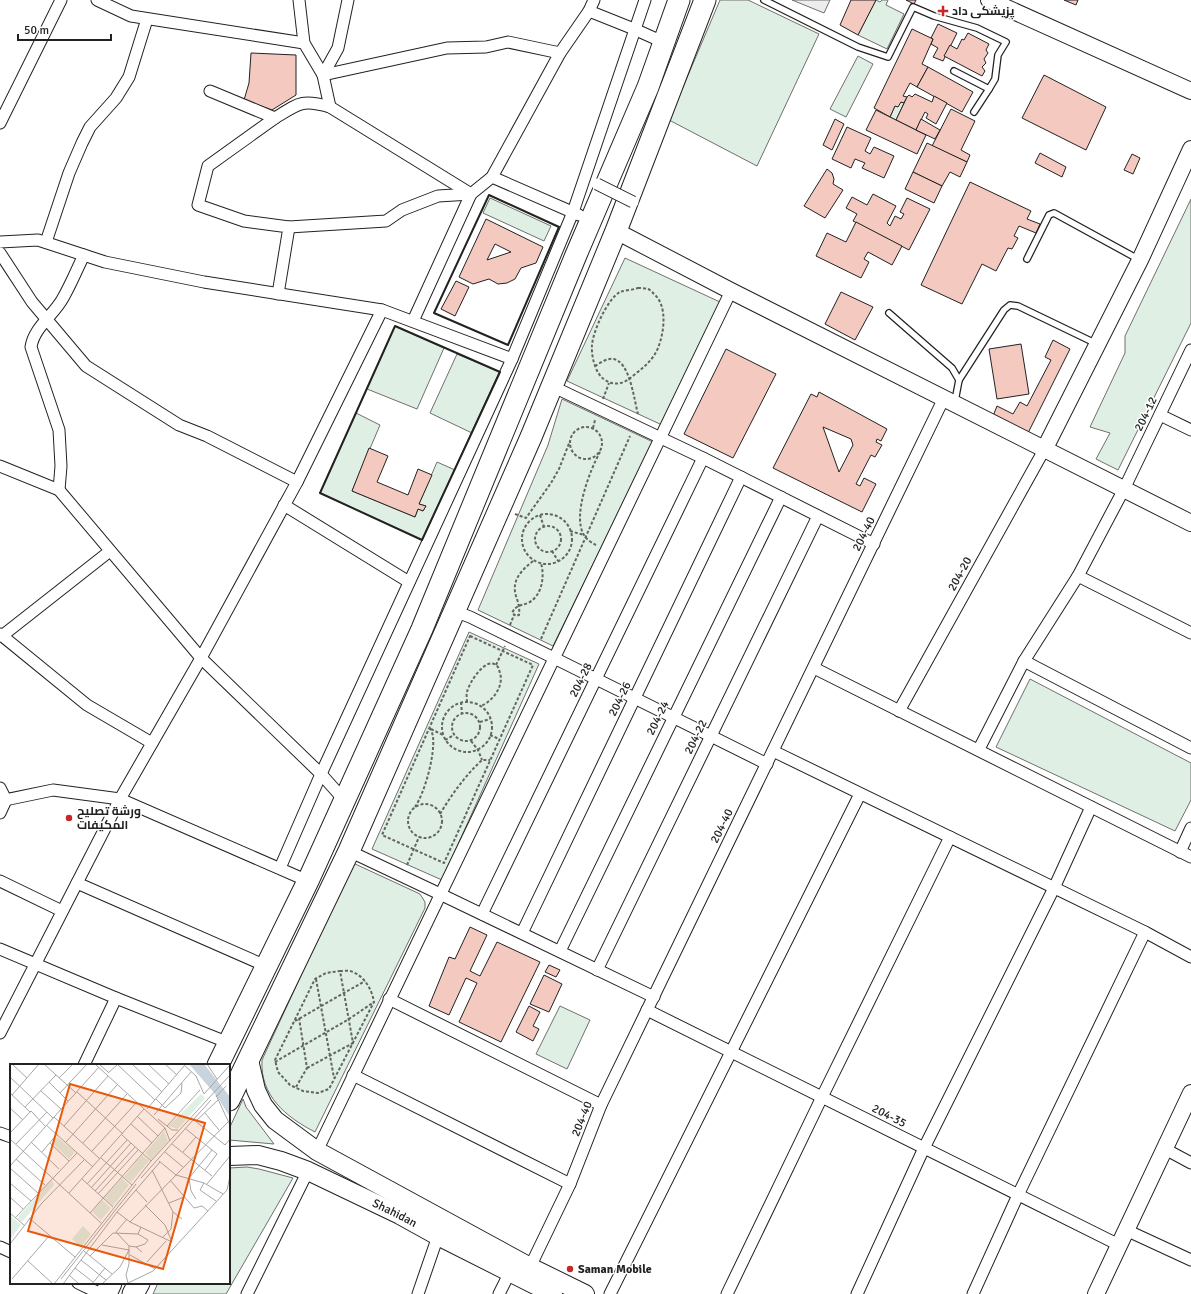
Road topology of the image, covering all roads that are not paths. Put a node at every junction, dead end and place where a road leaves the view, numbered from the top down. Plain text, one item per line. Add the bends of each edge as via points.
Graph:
1 (61, 0) edge
2 (97, 0) edge
3 (298, 0) edge
4 (348, 0) edge
5 (594, 0) edge
6 (644, 0) edge
7 (679, 0) edge
8 (705, 0) edge
9 (764, 0) edge
10 (989, 0) edge
11 (1010, 4) edge
12 (589, 11) junction
13 (147, 19) junction
14 (634, 29) junction
15 (663, 42) junction
16 (304, 43) junction
17 (560, 54) junction
18 (954, 71) dead end
19 (323, 75) junction
20 (989, 89) junction
21 (210, 91) dead end
22 (1191, 91) edge
23 (330, 107) junction
24 (974, 112) dead end
25 (275, 118) junction
26 (0, 123) edge
27 (1191, 149) edge
28 (492, 177) junction
29 (597, 184) dead end
30 (471, 194) junction
31 (633, 202) dead end
32 (582, 216) junction
33 (289, 227) junction
34 (616, 231) junction
35 (0, 242) edge
36 (46, 242) junction
37 (0, 253) edge
38 (84, 255) junction
39 (1027, 259) dead end
40 (1140, 260) junction
41 (731, 291) junction
42 (278, 294) junction
43 (382, 310) junction
44 (889, 314) dead end
45 (46, 319) junction
46 (413, 321) junction
47 (1097, 344) junction
48 (1191, 350) edge
49 (512, 359) junction
50 (959, 380) junction
51 (552, 388) junction
52 (949, 401) junction
53 (1160, 415) junction
54 (506, 423) junction
55 (1191, 430) edge
56 (531, 437) junction
57 (660, 438) junction
58 (1044, 450) junction
59 (703, 458) junction
60 (0, 466) edge
61 (741, 477) junction
62 (297, 482) junction
63 (1124, 489) junction
64 (59, 490) junction
65 (781, 497) junction
66 (284, 505) junction
67 (818, 516) junction
68 (1191, 523) edge
69 (874, 544) junction
70 (110, 551) junction
71 (1078, 576) junction
72 (410, 582) junction
73 (454, 612) junction
74 (1191, 633) edge
75 (1, 635) edge
76 (201, 658) junction
77 (554, 658) junction
78 (1024, 661) junction
79 (814, 668) junction
80 (596, 679) junction
81 (635, 698) junction
82 (899, 711) junction
83 (674, 717) junction
84 (711, 736) junction
85 (152, 743) junction
86 (1191, 748) edge
87 (978, 749) junction
88 (773, 751) junction
89 (767, 764) junction
90 (321, 774) junction
91 (0, 788) edge
92 (860, 794) junction
93 (120, 799) junction
94 (3, 800) edge
95 (345, 801) junction
96 (1091, 807) junction
97 (0, 813) edge
98 (1191, 828) edge
99 (950, 837) junction
100 (349, 851) junction
101 (1180, 852) junction
102 (1191, 857) edge
103 (280, 868) junction
104 (0, 881) edge
105 (308, 881) junction
106 (77, 883) junction
107 (1054, 888) junction
108 (440, 894) junction
109 (62, 911) junction
110 (482, 914) junction
111 (1145, 932) junction
112 (522, 933) junction
113 (0, 949) edge
114 (560, 951) junction
115 (1191, 957) edge
116 (35, 965) junction
117 (266, 966) junction
118 (597, 970) junction
119 (654, 997) junction
120 (116, 998) junction
121 (389, 999) junction
122 (648, 1010) junction
123 (0, 1033) edge
124 (229, 1043) junction
125 (731, 1051) junction
126 (249, 1060) junction
127 (84, 1064) edge
128 (218, 1064) edge
129 (353, 1075) junction
130 (1191, 1093) edge
131 (822, 1097) junction
132 (230, 1098) edge
133 (601, 1105) junction
134 (0, 1133) edge
135 (10, 1138) edge
136 (924, 1148) junction
137 (1164, 1149) junction
138 (317, 1151) junction
139 (230, 1156) edge
140 (1191, 1163) edge
141 (308, 1172) junction
142 (570, 1184) junction
143 (1018, 1195) junction
144 (403, 1208) junction
145 (1126, 1230) junction
146 (438, 1236) junction
147 (1119, 1245) junction
148 (0, 1247) edge
149 (10, 1252) edge
150 (1191, 1260) edge
151 (530, 1267) junction
152 (510, 1272) junction
153 (111, 1284) edge
154 (138, 1284) edge
155 (80, 1287) edge
156 (100, 1294) edge
157 (106, 1294) edge
158 (133, 1294) edge
159 (246, 1294) edge
160 (418, 1294) edge
161 (499, 1294) edge
162 (553, 1294) edge
163 (585, 1294) edge
164 (610, 1294) edge
165 (728, 1294) edge
166 (857, 1294) edge
167 (973, 1294) edge
168 (1096, 1294) edge

1 - 26 street
2 - 13 street via 131,16
3 - 16 street
4 - 19 street via 338,48
5 - 12 street
6 - 14 street
7 - 15 highway
8 - 34 highway
9 - 20 lane via 858,47 888,57 913,6 934,16 977,28 1006,42 998,55 995,79
10 - 11 street
11 - 22 street
12 - 14 street
12 - 17 street
13 - 16 street
13 - 36 street via 129,77 116,98 90,127 82,143 69,172
14 - 15 street
14 - 32 street
15 - 32 highway via 648,87
16 - 19 street
17 - 19 street via 508,42 447,48
17 - 28 street
18 - 20 lane
19 - 23 street
20 - 24 lane
21 - 25 street
23 - 25 street via 316,103 300,103
23 - 30 street
25 - 33 street via 208,166 198,205 244,221
27 - 40 street
28 - 30 street
28 - 32 street
29 - 31 street, bridge
30 - 33 street via 438,196 402,210 386,220
30 - 46 street
32 - 49 street
32 - 54 highway
33 - 42 street
34 - 41 street
34 - 51 highway
35 - 36 street
36 - 38 street
37 - 45 street
38 - 42 street via 105,262 197,281
38 - 45 street via 63,298
39 - 40 lane via 1049,215 1054,213
40 - 47 street
41 - 52 street
41 - 57 street
42 - 43 street
43 - 46 street
43 - 62 street
44 - 50 lane via 952,368
45 - 62 street via 86,366 179,425 207,436
45 - 64 street via 32,339 31,347 59,430
46 - 49 street
47 - 50 lane via 1018,306 1010,305 1004,310
47 - 58 street
48 - 53 street, 204-12
49 - 72 street
50 - 52 lane
51 - 56 highway
51 - 57 street
52 - 58 street
52 - 69 street, 204-40
53 - 55 street
53 - 63 street, 204-12
54 - 56 highway
54 - 95 highway via 422,629
56 - 73 highway
57 - 59 street
57 - 77 street
58 - 63 street
58 - 82 street, 204-20
59 - 61 street
59 - 80 street, 204-28
60 - 64 street
61 - 65 street
61 - 81 street, 204-26
62 - 66 street
63 - 68 street
63 - 71 street, 204-12
64 - 70 street
65 - 67 street
65 - 83 street, 204-24
66 - 72 street
66 - 76 street
67 - 69 street
67 - 84 street, 204-22
69 - 79 street, 204-40
70 - 75 street
70 - 76 street
71 - 74 street
71 - 78 street, 204-12
72 - 90 street
73 - 77 street via 470,617
73 - 100 highway
75 - 85 street via 87,705
76 - 85 street
76 - 90 street
77 - 80 street
77 - 108 street
78 - 86 street
78 - 87 street, 204-12
79 - 82 street
79 - 88 street, 204-40
80 - 81 street
80 - 110 street, 204-28
81 - 83 street
81 - 112 street, 204-26
82 - 87 street
83 - 84 street
83 - 114 street, 204-24
84 - 89 street
84 - 118 street, 204-22
85 - 93 street
87 - 96 street
88 - 89 street, 204-40
88 - 92 street
89 - 119 street, 204-40
90 - 95 street
90 - 103 street
91 - 94 street
92 - 99 street
92 - 125 street
93 - 94 street via 53,790
93 - 103 street
93 - 106 street
94 - 97 street
95 - 105 highway
96 - 101 street
96 - 107 street
98 - 101 street
99 - 107 street
99 - 131 street
100 - 108 street
100 - 126 highway
101 - 102 street
103 - 105 street
104 - 109 street
105 - 117 highway
106 - 109 street
106 - 117 street
107 - 111 street
107 - 136 street
108 - 110 street
108 - 121 street
109 - 116 street
110 - 112 street
111 - 115 street
111 - 143 street
112 - 114 street
113 - 116 street
114 - 118 street
116 - 120 street
116 - 123 street
117 - 124 highway
118 - 119 street
119 - 122 street, 204-40
120 - 124 street
120 - 127 street
121 - 129 street
121 - 133 street
122 - 125 street, 204-35
122 - 133 street, 204-40
124 - 128 highway
125 - 131 street, 204-35
125 - 164 street
126 - 132 highway
126 - 138 main road via 256,1090 274,1120
129 - 138 street
129 - 142 street
130 - 137 street
131 - 136 street, 204-35
131 - 165 street
133 - 142 street, 204-40
134 - 135 street
136 - 143 street, 204-35
136 - 166 street
137 - 140 street
137 - 145 street
138 - 144 main road
139 - 141 main road, Shahidan via 258,1155
141 - 144 main road, Shahidan
141 - 159 street
142 - 151 street, 204-40
143 - 147 street, 204-35
143 - 167 street
144 - 146 main road, Shahidan
144 - 151 main road
145 - 147 street
145 - 150 street
146 - 152 main road, Shahidan
146 - 160 street
147 - 168 street
148 - 149 street
151 - 163 main road
152 - 161 street
152 - 162 main road, Shahidan
153 - 157 highway
154 - 158 highway
155 - 156 street

